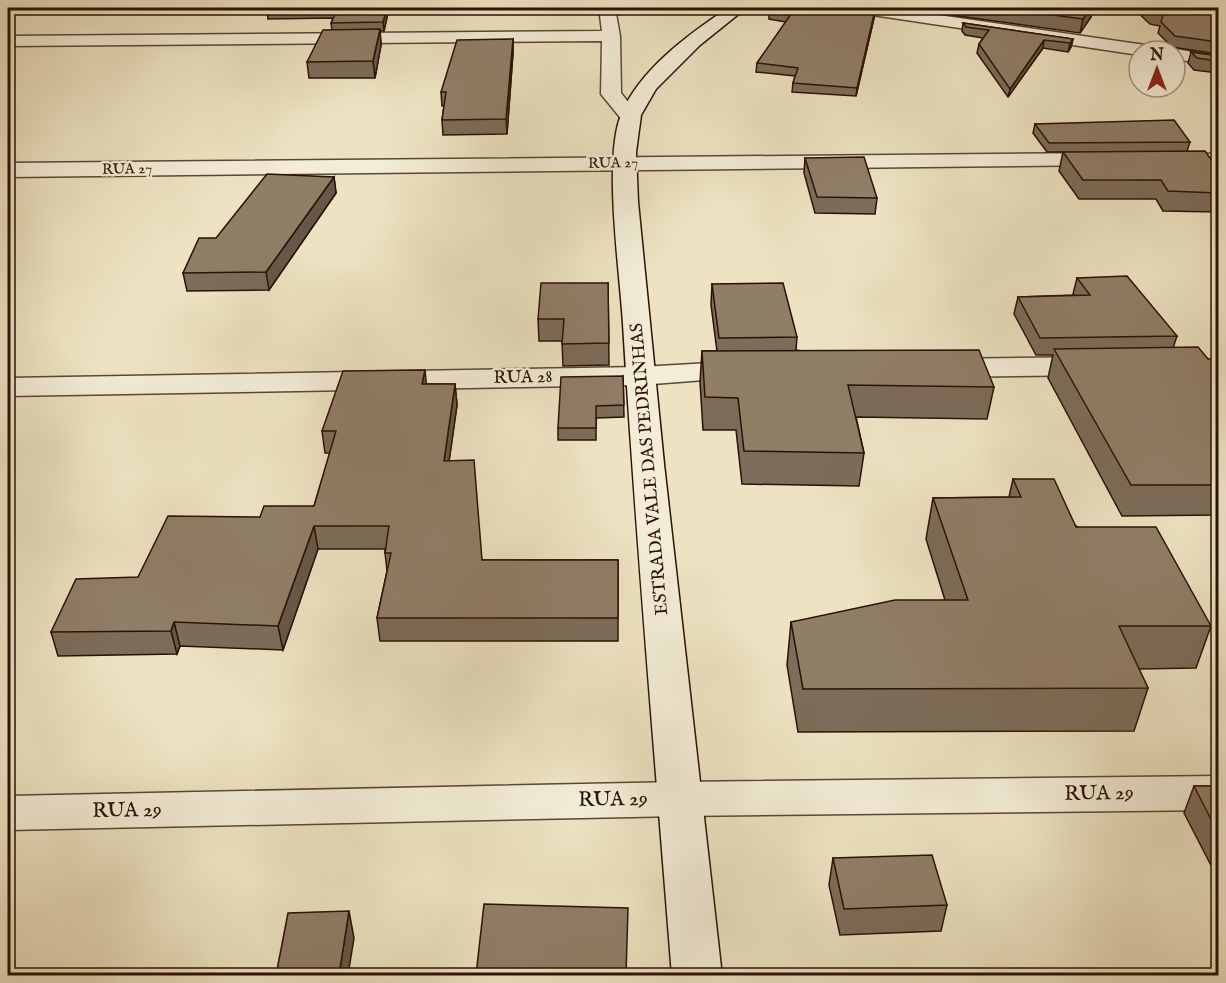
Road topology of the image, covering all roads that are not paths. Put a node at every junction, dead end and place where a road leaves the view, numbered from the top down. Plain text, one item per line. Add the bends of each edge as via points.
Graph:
1 (607, 8) edge
2 (738, 8) edge
3 (859, 8) edge
4 (611, 36) junction
5 (8, 41) edge
6 (1127, 47) edge
7 (1187, 56) edge
8 (1218, 61) edge
9 (630, 117) junction
10 (1124, 160) edge
11 (1147, 160) edge
12 (1218, 160) edge
13 (625, 163) junction
14 (8, 170) edge
15 (1124, 366) edge
16 (912, 368) edge
17 (770, 370) edge
18 (640, 376) junction
19 (8, 387) edge
20 (1218, 793) edge
21 (680, 799) junction
22 (8, 813) edge
23 (697, 975) edge

1 - 4 street
2 - 9 street, ESTRADA VALE DAS PEDRINHAS via 680,54 644,93
3 - 6 street
4 - 5 street
4 - 9 street via 611,94
7 - 8 street
9 - 13 street, ESTRADA VALE DAS PEDRINHAS
10 - 13 street, RUA 27
11 - 12 street
13 - 14 street, RUA 27
13 - 18 street, ESTRADA VALE DAS PEDRINHAS
15 - 16 street
17 - 18 street, RUA 28
18 - 19 street, RUA 28
18 - 21 street, ESTRADA VALE DAS PEDRINHAS
20 - 21 street, RUA 29
21 - 22 street, RUA 29
21 - 23 street, ESTRADA VALE DAS PEDRINHAS

